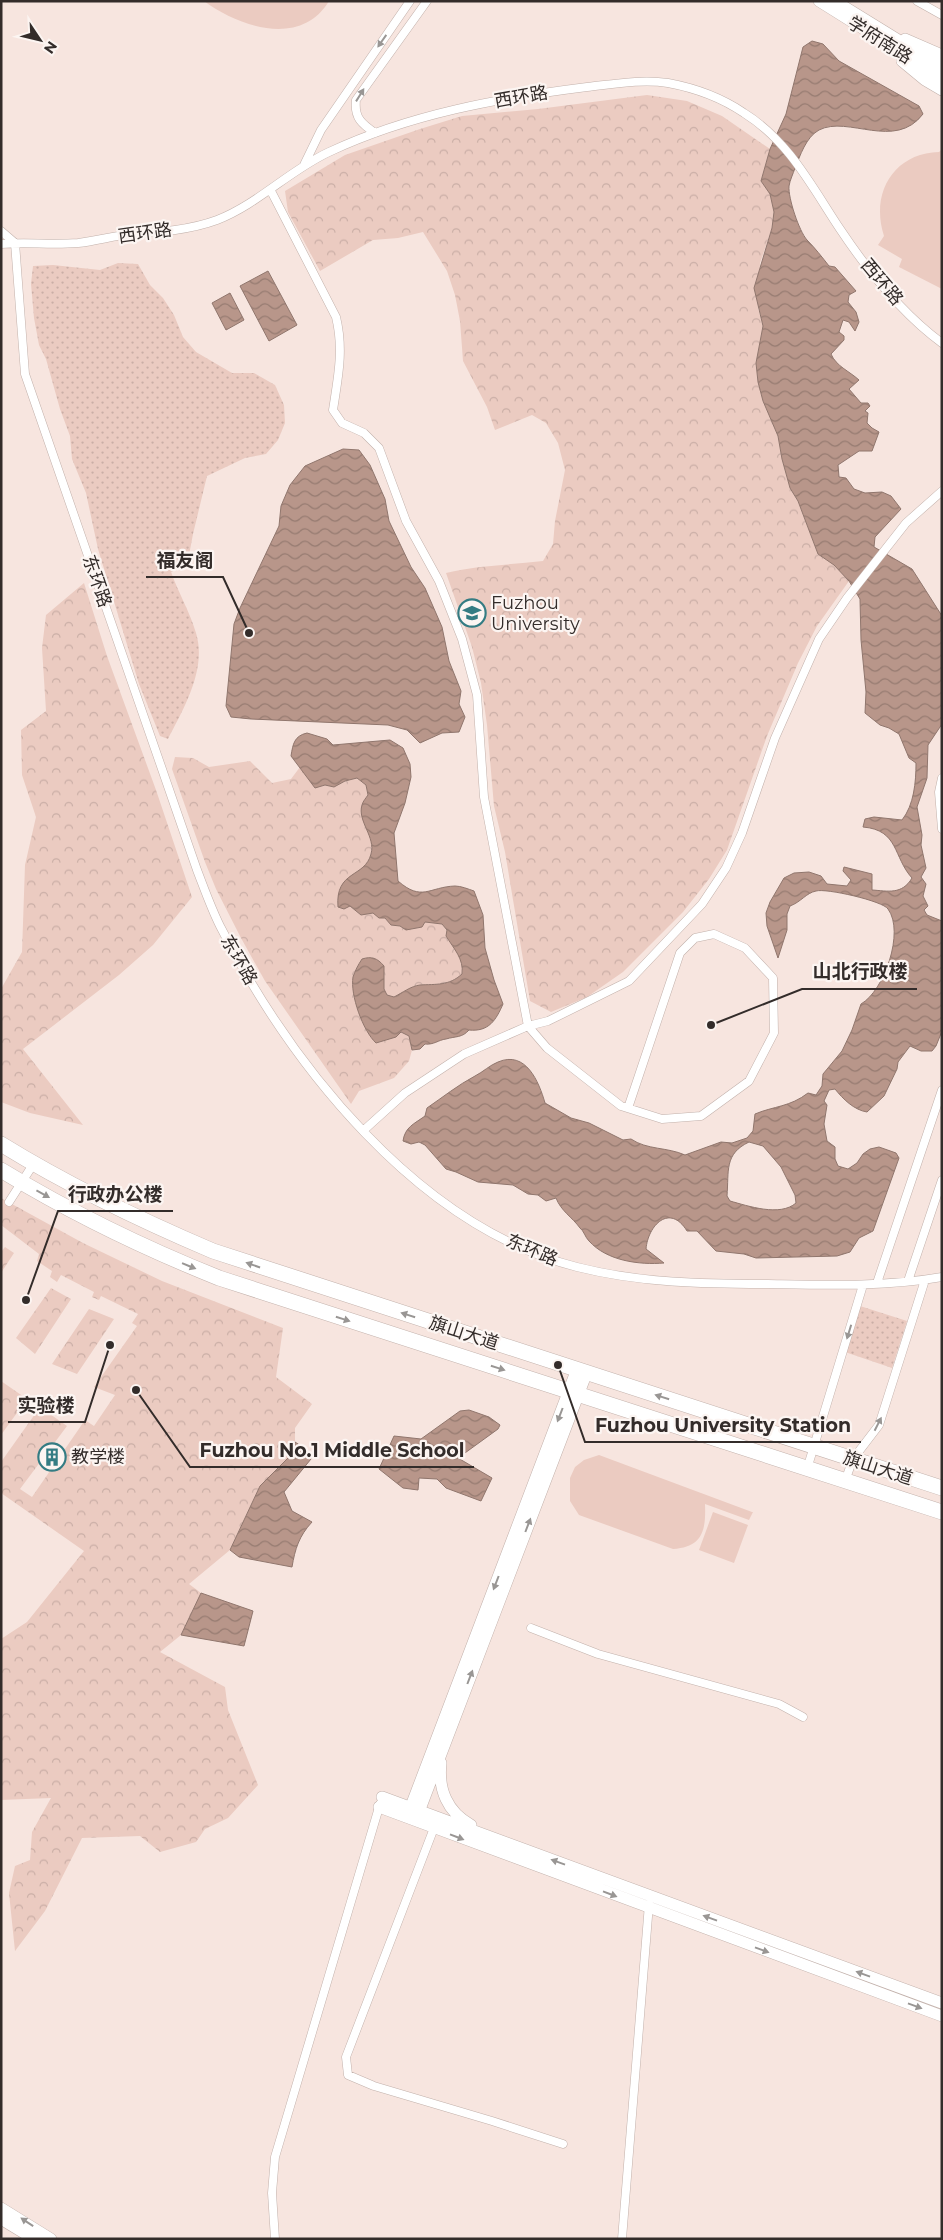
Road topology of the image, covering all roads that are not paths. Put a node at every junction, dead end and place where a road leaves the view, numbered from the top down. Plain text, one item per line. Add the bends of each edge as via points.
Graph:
1 (410, 1) edge
2 (427, 1) edge
3 (819, 1) edge
4 (835, 1) edge
5 (917, 1) edge
6 (942, 15) edge
7 (864, 25) junction
8 (942, 55) edge
9 (942, 67) edge
10 (942, 78) edge
11 (942, 90) edge
12 (376, 133) junction
13 (304, 166) junction
14 (270, 191) junction
15 (1, 231) edge
16 (15, 243) junction
17 (1, 244) edge
18 (942, 343) edge
19 (942, 491) edge
20 (942, 778) edge
21 (942, 829) edge
22 (528, 1026) junction
23 (942, 1090) edge
24 (628, 1108) junction
25 (364, 1130) junction
26 (1, 1144) edge
27 (34, 1163) junction
28 (1, 1170) edge
29 (942, 1180) edge
30 (22, 1182) junction
31 (9, 1202) dead end
32 (942, 1276) edge
33 (925, 1280) junction
34 (908, 1281) junction
35 (877, 1283) junction
36 (863, 1285) junction
37 (582, 1371) junction
38 (574, 1393) junction
39 (814, 1447) junction
40 (853, 1459) junction
41 (807, 1469) junction
42 (845, 1481) junction
43 (942, 1488) edge
44 (942, 1512) edge
45 (531, 1628) dead end
46 (804, 1717) dead end
47 (444, 1746) junction
48 (381, 1802) joint
49 (413, 1814) junction
50 (434, 1828) junction
51 (496, 1839) junction
52 (650, 1897) junction
53 (649, 1909) junction
54 (942, 2003) edge
55 (942, 2016) edge
56 (563, 2144) dead end
57 (1, 2208) edge
58 (1, 2219) edge
59 (34, 2239) edge
60 (51, 2239) edge
61 (275, 2239) edge
62 (622, 2239) edge

1 -> 13 street via 320,130
12 -> 2 street via 359,121 356,100
3 - 7 street, 学府南路
4 - 7 street, 学府南路
5 - 6 street
7 - 8 street
7 - 9 street, 学府南路
7 - 10 street, 学府南路
7 - 11 street via 925,80
12 - 13 street, 西环路
12 - 18 street, 西环路 via 446,111 551,92 638,82 668,83 723,100 768,130 806,174 866,265 900,305
13 - 14 street, 西环路
14 - 16 street, 西环路 via 217,220 163,232 76,243
14 - 22 street via 336,317 342,352 333,410 342,423 364,433 379,448 406,521 439,581 462,639 477,695 484,797
15 - 16 street
16 - 17 street, 西环路
16 - 25 street, 东环路 via 25,374 197,870 219,924 296,1051
19 - 22 street via 906,523 847,598 815,647 775,738 742,833 726,868 702,904 629,980 548,1021
20 - 21 street via 939,792
22 - 24 street via 547,1048 621,1106
22 - 25 street via 464,1054 405,1093
23 - 35 street
24 - 24 street via 662,1119 701,1116 750,1081 774,1033 772,978 745,948 714,934 696,938 680,952
25 - 36 street, 东环路 via 396,1165 440,1201 526,1249 576,1267 630,1278 690,1284
26 - 27 highway, 旗山大道
27 - 30 street
37 -> 27 highway, 旗山大道 via 213,1251 119,1208
28 - 30 highway, 旗山大道
29 - 34 street
30 - 31 street
30 -> 38 highway, 旗山大道 via 120,1234 219,1278
32 - 33 street, 东环路
33 - 34 street, 东环路
40 -> 33 street via 879,1425
34 - 35 street, 东环路
35 - 36 street, 东环路
36 -> 39 street
37 - 38 street
39 -> 37 highway, 旗山大道
38 - 41 highway, 旗山大道
47 -> 38 street
38 -> 49 street
39 - 40 highway, 旗山大道
39 - 41 street
40 - 42 street
40 - 43 highway, 旗山大道
41 - 42 highway, 旗山大道
42 - 44 highway, 旗山大道
45 - 46 street via 598,1654 779,1704
47 - 49 street
47 - 51 street via 440,1783 449,1806 466,1823
48 - 49 street
48 - 61 street via 275,2157 272,2193
49 - 50 street
49 - 51 street
50 -> 53 street
50 - 56 street via 346,2057 348,2076
52 -> 51 street
52 - 53 street
54 -> 52 street
53 -> 55 street
53 - 62 street
60 -> 57 street
58 - 59 street

